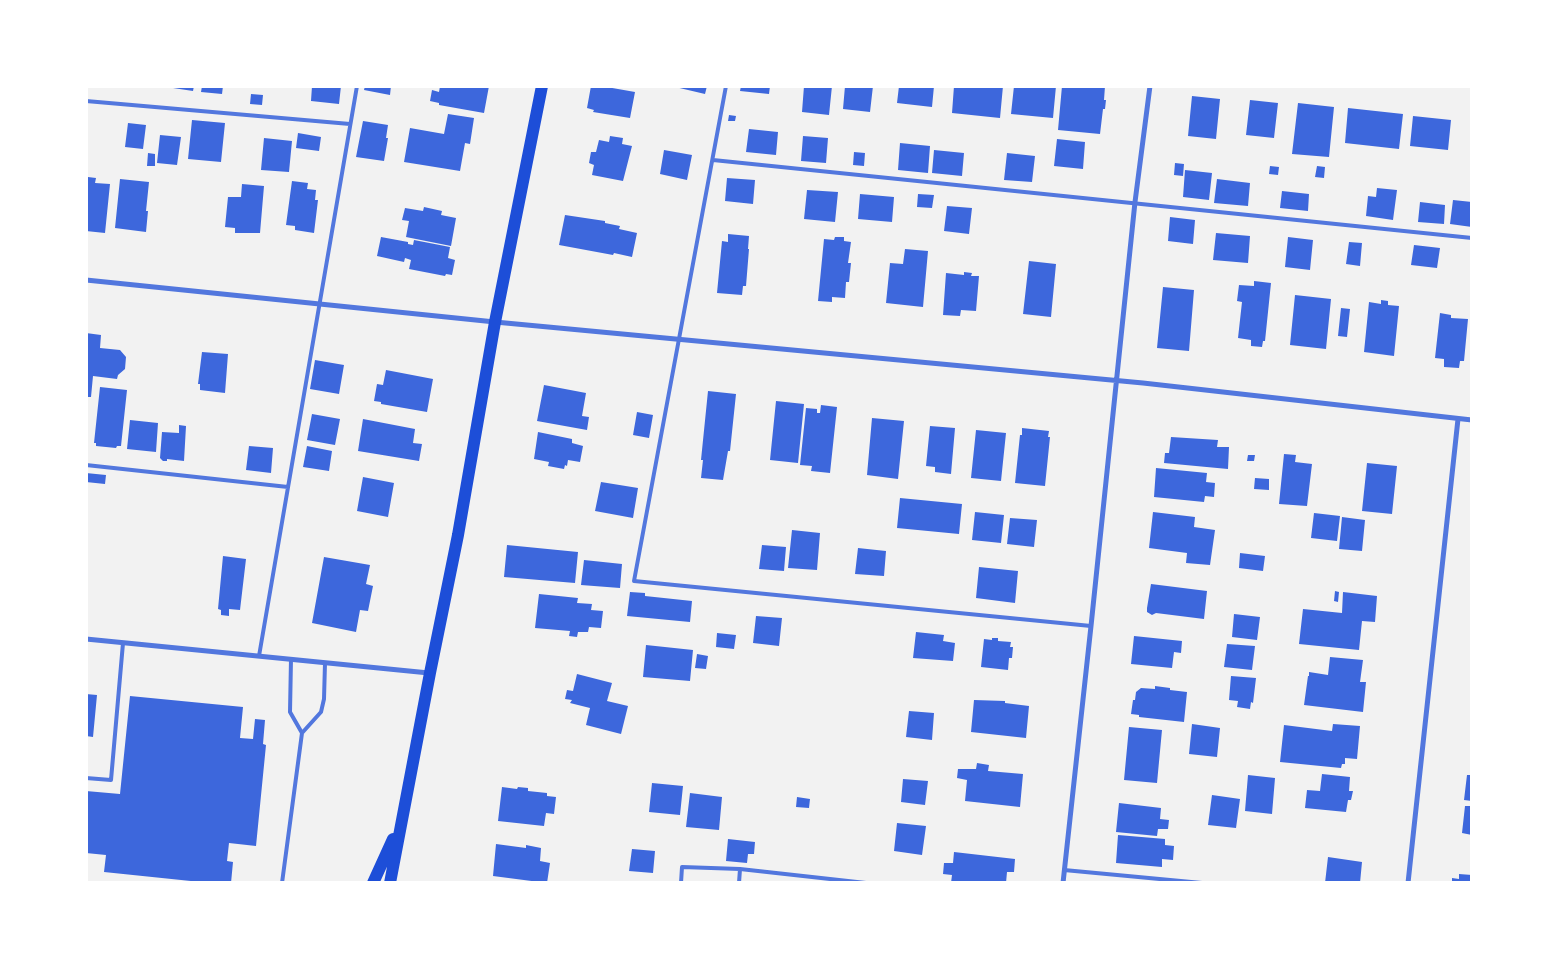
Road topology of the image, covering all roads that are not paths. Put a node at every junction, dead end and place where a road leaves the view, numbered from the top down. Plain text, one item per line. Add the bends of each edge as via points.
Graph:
1 (356, 86) edge
2 (542, 86) edge
3 (726, 86) edge
4 (1150, 86) edge
5 (86, 101) edge
6 (350, 124) junction
7 (713, 160) junction
8 (1134, 202) junction
9 (1472, 238) edge
10 (86, 280) edge
11 (319, 305) junction
12 (495, 322) junction
13 (680, 339) junction
14 (1115, 380) junction
15 (1458, 418) junction
16 (1472, 420) edge
17 (86, 465) edge
18 (288, 487) junction
19 (1091, 626) junction
20 (86, 639) edge
21 (123, 643) junction
22 (259, 656) junction
23 (291, 659) junction
24 (325, 662) junction
25 (430, 673) junction
26 (302, 733) junction
27 (86, 778) edge
28 (401, 824) junction
29 (740, 869) junction
30 (1064, 870) junction
31 (282, 883) edge
32 (373, 883) edge
33 (390, 883) edge
34 (681, 883) edge
35 (739, 883) edge
36 (866, 883) edge
37 (1062, 883) edge
38 (1202, 883) edge
39 (1408, 883) edge

1 - 6 lane
2 - 12 main road
3 - 7 lane
4 - 8 street
5 - 6 lane
6 - 11 lane
7 - 8 lane
7 - 13 lane
8 - 9 lane
8 - 14 street
10 - 11 street
11 - 12 street
11 - 18 lane
12 - 13 street
12 - 25 main road
13 - 14 street
13 - 19 lane via 634,581
14 - 15 street
14 - 19 street
15 - 16 street
15 - 39 street
17 - 18 lane
18 - 22 lane
19 - 30 street
20 - 21 street
21 - 22 street
21 - 27 lane via 111,780
22 - 23 street
23 - 24 street
23 - 26 lane via 290,712
24 - 25 street
24 - 26 lane via 322,712
25 - 28 main road
26 - 31 lane
28 - 32 main road
28 - 33 main road
29 - 34 lane via 682,867
29 - 35 lane
29 - 36 lane
30 - 37 street
30 - 38 lane

